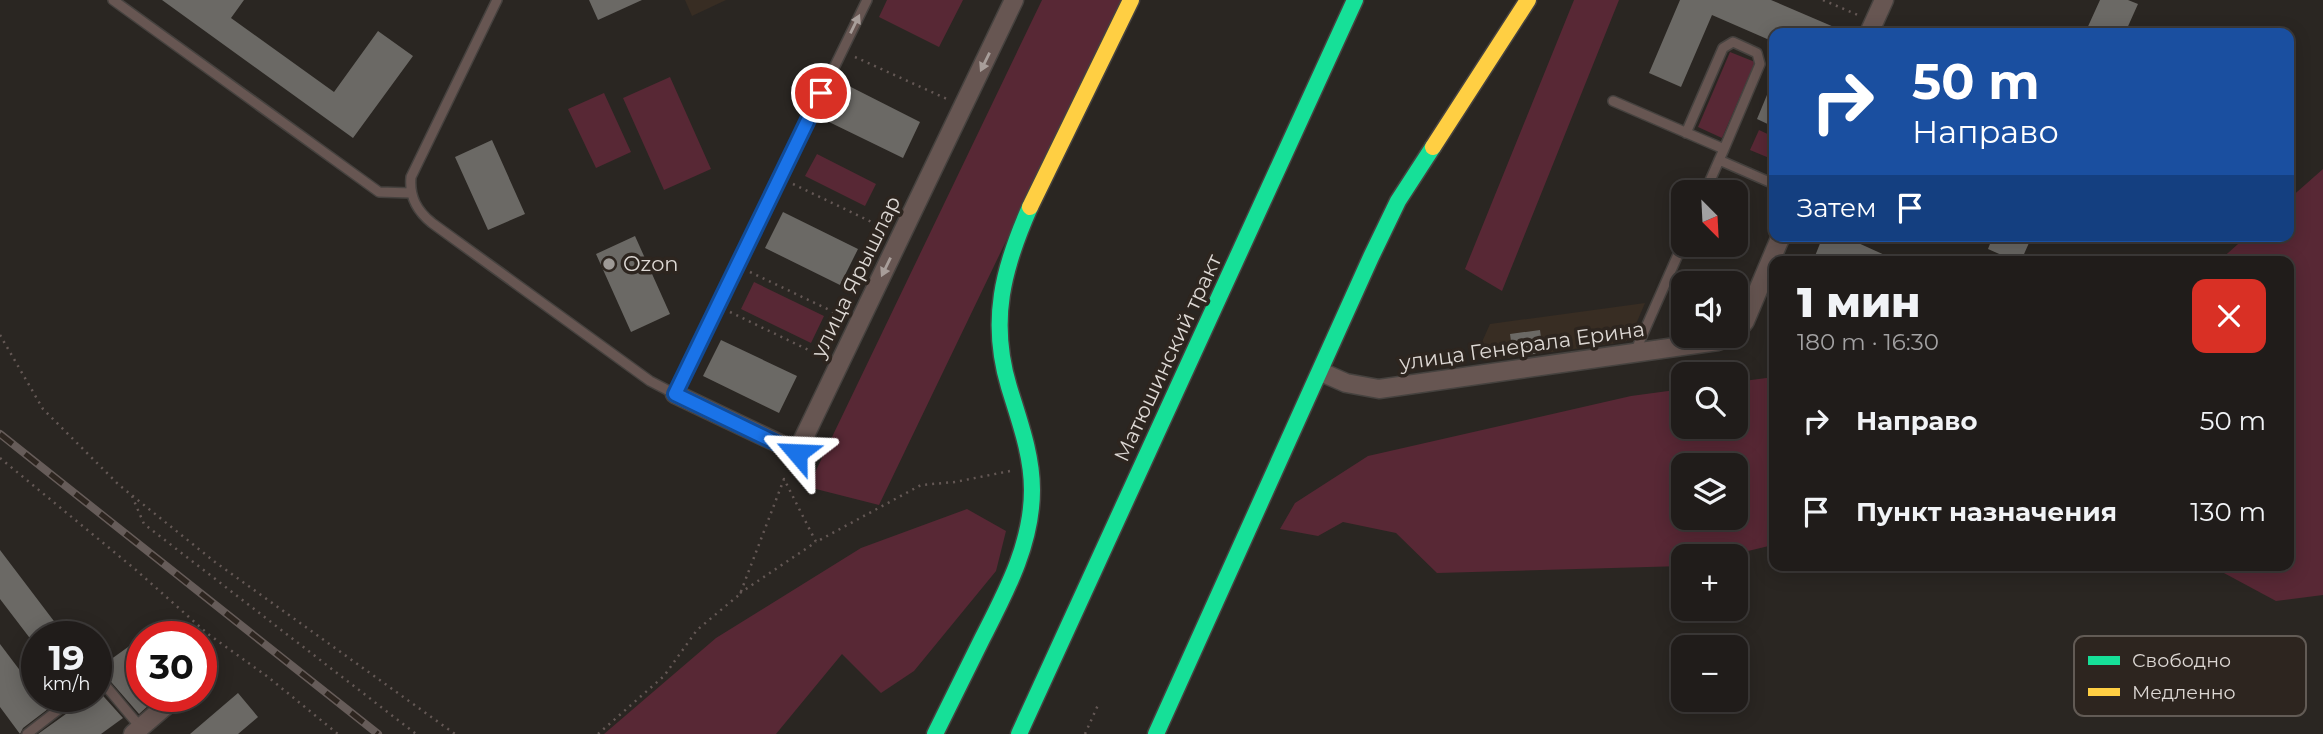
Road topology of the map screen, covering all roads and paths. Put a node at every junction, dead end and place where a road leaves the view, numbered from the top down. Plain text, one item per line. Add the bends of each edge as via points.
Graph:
1 (113, 0) edge
2 (497, 0) edge
3 (867, 0) edge
4 (1014, 0) edge
5 (1131, 0) edge
6 (1355, 0) edge
7 (1528, 0) edge
8 (1823, 0) edge
9 (1884, 0) edge
10 (1872, 28) edge
11 (842, 51) junction
12 (1613, 101) dead end
13 (963, 107) junction
14 (1686, 133) junction
15 (1724, 149) junction
16 (1719, 160) junction
17 (780, 178) junction
18 (1710, 180) edge
19 (1769, 182) edge
20 (411, 193) junction
21 (901, 236) junction
22 (1677, 257) edge
23 (1769, 264) edge
24 (737, 266) junction
25 (718, 306) junction
26 (1748, 314) edge
27 (858, 324) junction
28 (0, 335) edge
29 (1671, 348) edge
30 (1635, 353) junction
31 (839, 365) junction
32 (1321, 372) junction
33 (675, 394) junction
34 (0, 458) edge
35 (1031, 468) junction
36 (131, 494) junction
37 (816, 542) junction
38 (740, 594) junction
39 (112, 696) edge
40 (1098, 705) dead end
41 (55, 712) edge
42 (159, 712) edge
43 (137, 731) edge
44 (27, 734) edge
45 (338, 734) edge
46 (416, 734) edge
47 (455, 734) edge
48 (598, 734) edge
49 (935, 734) edge
50 (1019, 734) edge
51 (1085, 734) edge
52 (1156, 734) edge

1 - 20 lane via 379,192
2 - 20 lane via 411,177
11 -> 3 lane
4 -> 13 street, улица Ярышлар
5 - 35 street via 1034,196 1006,271 999,350
6 - 50 street, Матюшинский тракт
7 - 32 street via 1398,201
8 - 10 path
9 - 10 street
11 - 13 path
11 - 17 lane
12 - 14 lane
13 - 21 street, улица Ярышлар
14 - 15 lane
14 - 15 lane via 1723,48 1733,42 1757,53 1760,64
15 - 16 lane
16 - 18 lane
16 - 19 lane
17 - 21 path
17 - 24 lane
20 - 33 lane via 417,208 432,223 650,381
21 -> 27 street, улица Ярышлар
22 - 30 lane
23 - 26 street
24 - 25 lane
24 - 27 path
25 - 31 path
25 - 33 lane
27 - 31 street, улица Ярышлар
28 - 36 path via 43,409
29 - 30 street, улица Генерала Ерина
30 - 32 street, улица Генерала Ерина via 1379,389 1346,383
31 - 33 street, улица Ярышлар via 797,453
32 - 52 street
34 - 45 path via 208,634
35 - 37 path via 921,485
35 - 49 street via 1030,514 1022,556
36 - 46 path via 144,524
36 - 47 path via 215,562
37 - 38 path
37 - 38 path via 784,479
38 - 48 path via 697,630 664,676
39 - 43 lane
40 - 51 path
41 - 44 lane
42 - 43 street

